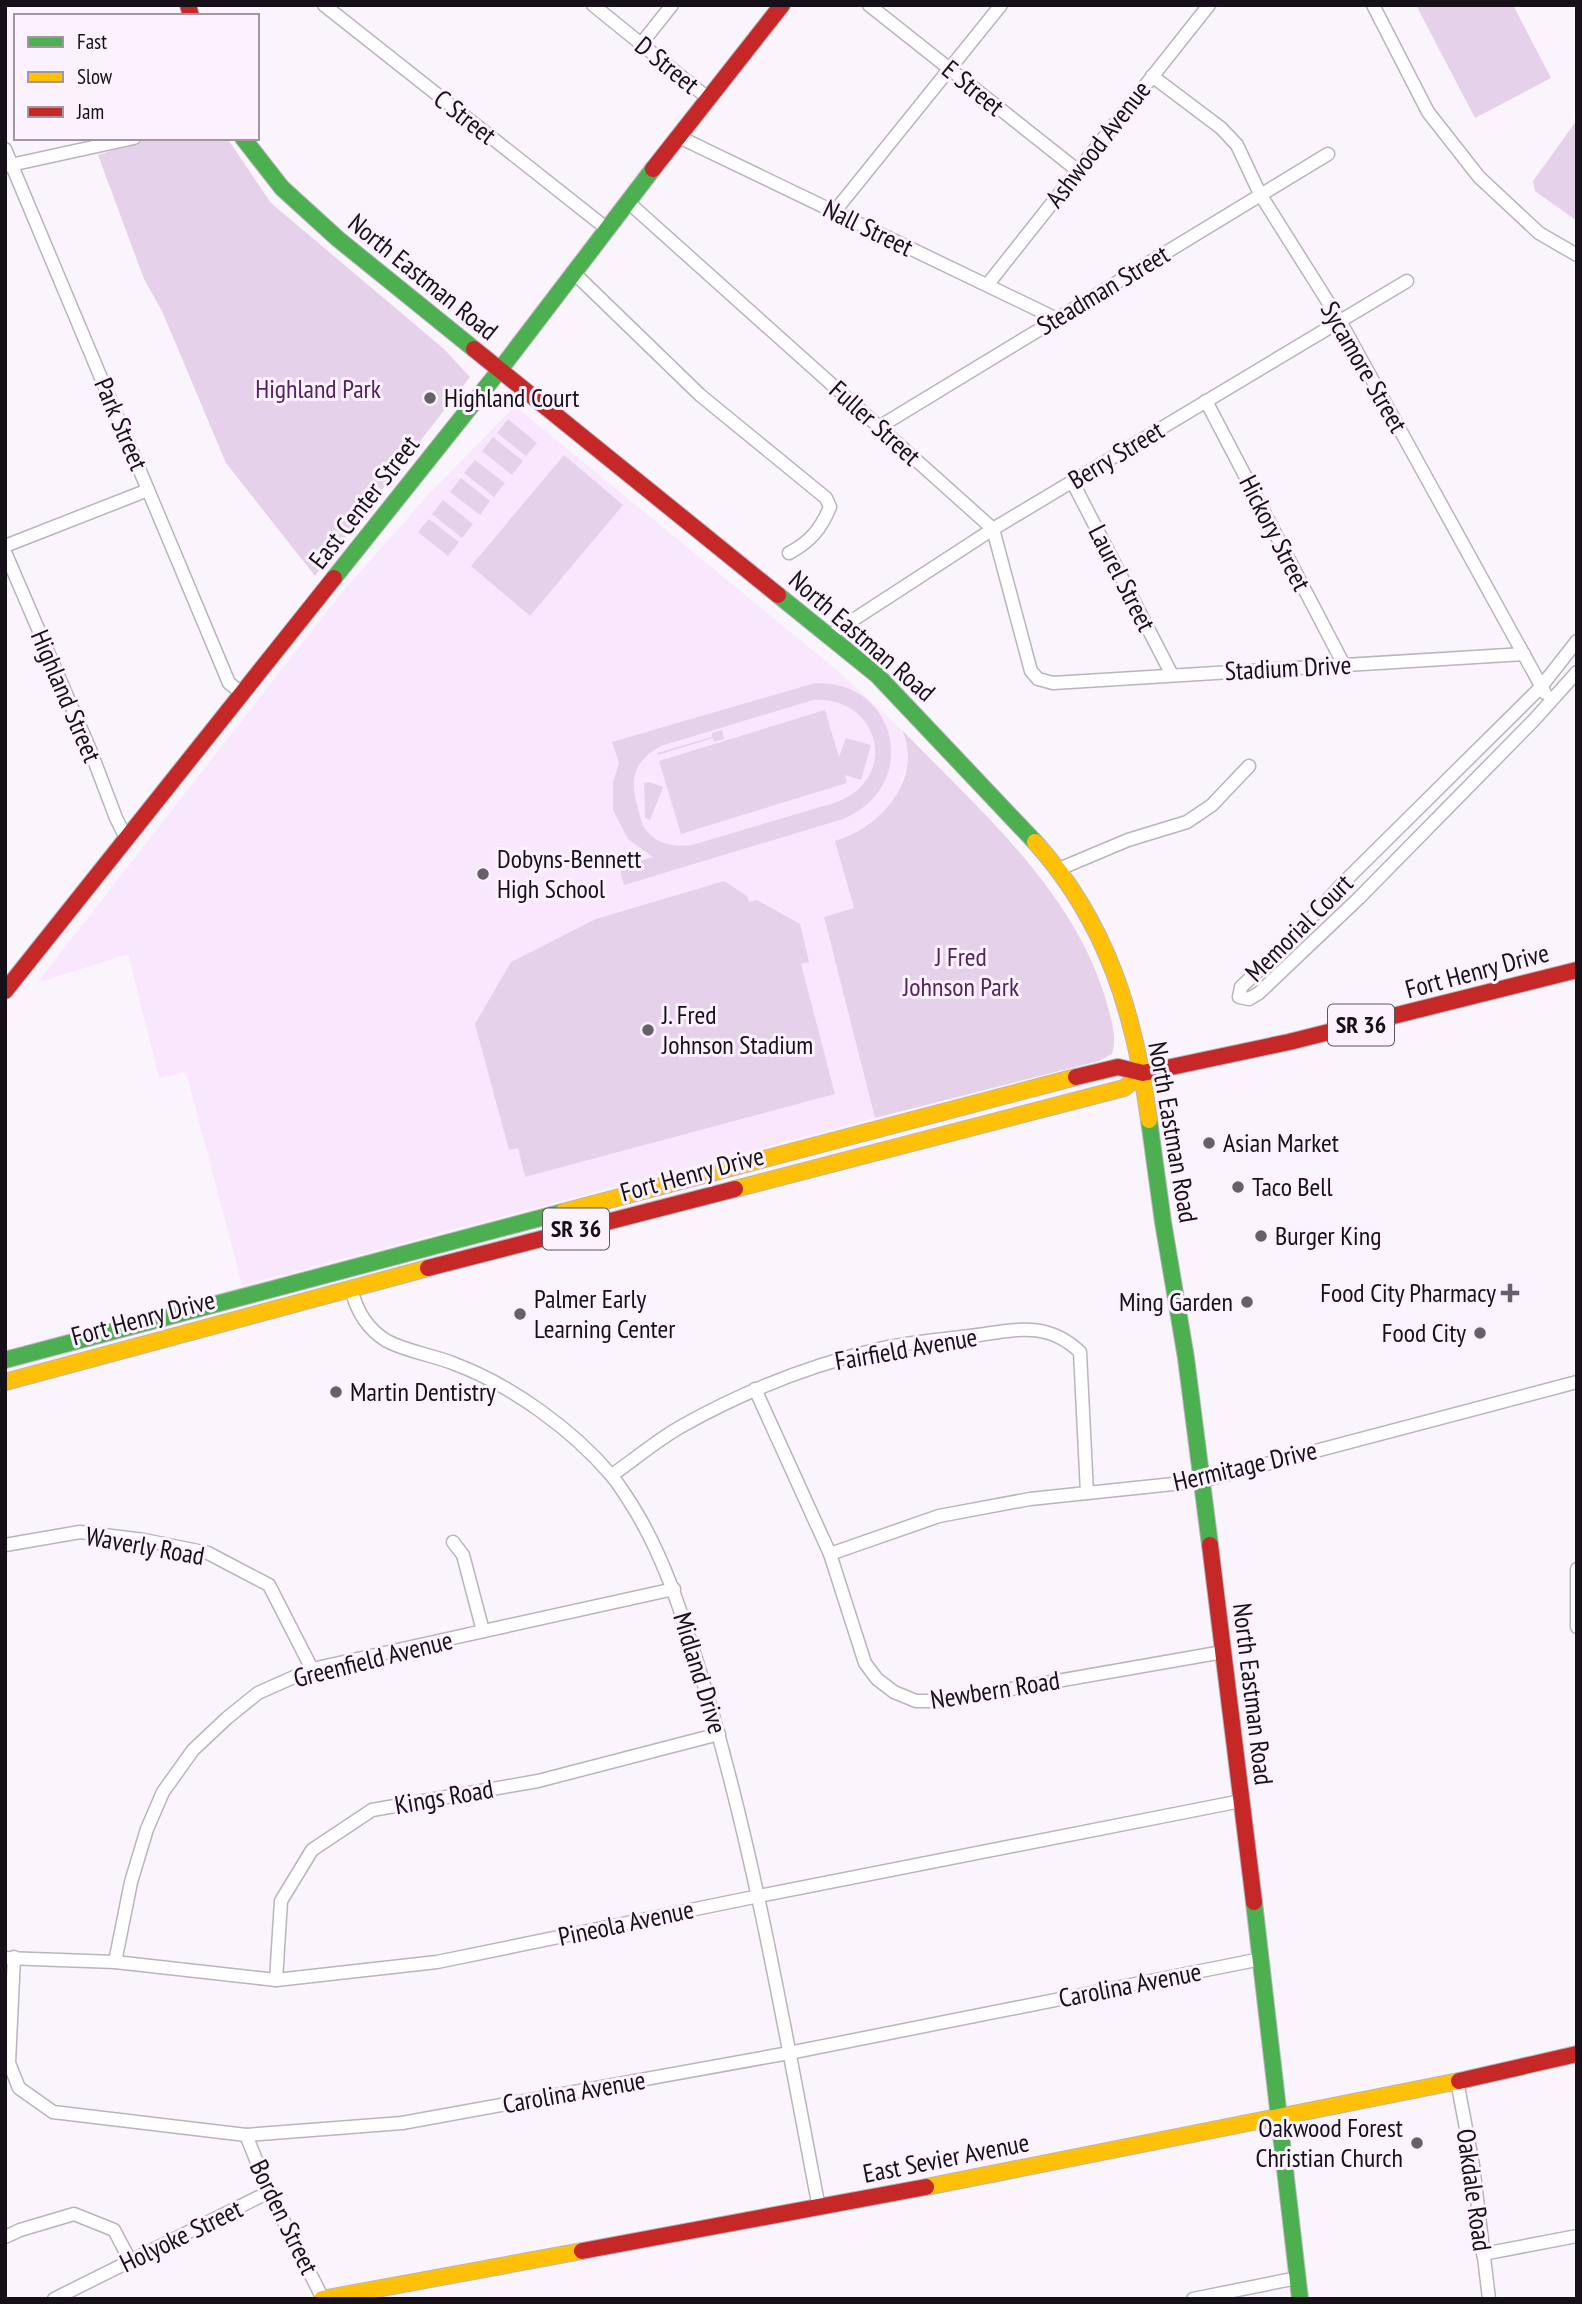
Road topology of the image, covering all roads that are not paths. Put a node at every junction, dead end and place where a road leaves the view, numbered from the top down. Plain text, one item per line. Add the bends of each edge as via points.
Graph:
1 (324, 5) edge
2 (593, 5) edge
3 (672, 5) edge
4 (782, 5) edge
5 (869, 5) edge
6 (1001, 5) edge
7 (1209, 5) edge
8 (1373, 5) edge
9 (641, 44) junction
10 (950, 70) junction
11 (1152, 76) junction
12 (709, 99) junction
13 (679, 137) junction
14 (127, 140) edge
15 (245, 140) edge
16 (5, 149) edge
17 (1328, 154) dead end
18 (8, 165) edge
19 (1077, 170) junction
20 (1260, 194) junction
21 (628, 202) junction
22 (835, 211) junction
23 (606, 228) junction
24 (1577, 255) edge
25 (573, 272) junction
26 (1406, 281) dead end
27 (988, 284) junction
28 (1057, 319) junction
29 (1340, 321) junction
30 (499, 371) junction
31 (1206, 401) junction
32 (879, 426) junction
33 (1072, 481) junction
34 (148, 490) junction
35 (993, 529) junction
36 (5, 546) edge
37 (5, 552) edge
38 (789, 553) dead end
39 (830, 635) junction
40 (1577, 641) edge
41 (1524, 654) junction
42 (1343, 665) junction
43 (1577, 672) edge
44 (1172, 675) junction
45 (1540, 688) junction
46 (243, 694) junction
47 (1552, 700) junction
48 (1249, 766) dead end
49 (127, 840) junction
50 (1059, 869) junction
51 (1343, 883) junction
52 (1359, 898) junction
53 (1577, 970) edge
54 (10, 977) edge
55 (5, 991) edge
56 (1143, 1073) junction
57 (351, 1288) junction
58 (5, 1360) edge
59 (5, 1381) edge
60 (1576, 1385) edge
61 (755, 1389) junction
62 (612, 1475) junction
63 (1202, 1481) junction
64 (1087, 1493) junction
65 (453, 1542) dead end
66 (5, 1545) edge
67 (830, 1554) junction
68 (1577, 1569) edge
69 (674, 1589) junction
70 (1577, 1628) edge
71 (483, 1631) junction
72 (1223, 1652) junction
73 (312, 1669) junction
74 (719, 1734) junction
75 (1241, 1801) junction
76 (759, 1896) junction
77 (10, 1958) edge
78 (1261, 1959) junction
79 (115, 1962) junction
80 (276, 1980) junction
81 (789, 2053) junction
82 (1577, 2054) edge
83 (1457, 2081) junction
84 (1279, 2116) junction
85 (246, 2134) junction
86 (269, 2192) junction
87 (819, 2208) junction
88 (1577, 2235) edge
89 (5, 2237) edge
90 (1483, 2254) junction
91 (131, 2262) junction
92 (1297, 2278) junction
93 (54, 2299) edge
94 (323, 2299) edge
95 (1193, 2299) edge
96 (1300, 2299) edge
97 (1489, 2299) edge

1 - 23 street, C Street
2 - 9 street, D Street
3 - 9 street
4 - 12 main road, East Center Street
5 - 10 street, E Street
6 - 10 street
7 - 11 street, Ashwood Avenue
8 - 24 street via 1429,112 1479,177 1539,233
9 - 12 street, D Street
10 - 19 street, E Street
10 - 22 street
11 - 19 street, Ashwood Avenue
11 - 20 street, Sycamore Street via 1237,145
12 - 13 main road, East Center Street
13 - 21 main road, East Center Street
13 - 22 street, Nall Street
14 - 18 street
15 - 30 main road, North Eastman Road via 304,211
16 - 18 street, Park Street
17 - 20 street, Steadman Street
18 - 34 street, Park Street
19 - 27 street, Ashwood Avenue
20 - 28 street, Steadman Street
20 - 29 street, Sycamore Street
21 - 23 main road, East Center Street
21 - 32 street, Fuller Street
22 - 27 street, Nall Street
23 - 25 main road, East Center Street
25 - 30 main road, East Center Street
25 - 38 street via 700,395 826,498 830,507 824,521 810,540
26 - 29 street, Berry Street
27 - 28 street, Nall Street
28 - 32 street, Steadman Street
29 - 31 street, Berry Street
29 - 41 street, Sycamore Street
30 - 39 main road, North Eastman Road
30 - 46 main road, East Center Street
31 - 33 street, Berry Street
31 - 42 street, Hickory Street
32 - 35 street, Fuller Street
33 - 35 street, Berry Street
33 - 44 street, Laurel Street
34 - 36 street
34 - 46 street, Park Street via 229,683
35 - 39 street, Berry Street
35 - 44 street, Stadium Drive via 1031,671 1038,679
37 - 49 street, Highland Street
39 - 50 main road, North Eastman Road via 877,674
40 - 45 street, Memorial Court
41 - 42 street, Stadium Drive
41 - 45 street, Sycamore Street
42 - 44 street, Stadium Drive
43 - 47 street, Memorial Court
45 - 47 street, Sycamore Street
45 - 51 street, Memorial Court
46 - 49 main road, East Center Street
47 - 52 street, Memorial Court
48 - 50 street via 1212,805 1187,822
49 - 54 main road, East Center Street
50 - 56 main road, North Eastman Road via 1106,948
51 - 52 street
51 - 52 street, Memorial Court via 1241,987 1241,999 1259,993
53 - 56 main road, Fort Henry Drive / SR 36 via 1396,1017
54 - 55 main road, East Center Street
56 - 57 main road, Fort Henry Drive / SR 36 via 1124,1088
56 - 58 main road, Fort Henry Drive / SR 36 via 1118,1067 1032,1088
56 - 63 main road, North Eastman Road
57 - 59 main road, Fort Henry Drive / SR 36
57 - 62 street, Midland Drive via 369,1327 387,1340 456,1364 500,1386 551,1418
60 - 63 street, Hermitage Drive
61 - 62 street, Fairfield Avenue via 680,1427
61 - 64 street, Fairfield Avenue via 877,1349 1044,1330 1080,1352
61 - 67 street, Newbern Road
62 - 69 street, Midland Drive via 640,1519
63 - 64 street, Hermitage Drive
63 - 72 main road, North Eastman Road
64 - 67 street, Hermitage Drive via 939,1516
65 - 71 street via 463,1555
66 - 73 street, Waverly Road via 80,1532 208,1553 269,1585
67 - 72 street, Newbern Road via 865,1663 877,1679 916,1702
68 - 70 street
69 - 71 street, Greenfield Avenue
69 - 74 street, Midland Drive
71 - 73 street, Greenfield Avenue
72 - 75 main road, North Eastman Road
73 - 79 street, Greenfield Avenue via 258,1693 227,1718 193,1750 163,1792 146,1829 131,1882
74 - 76 street, Midland Drive
74 - 80 street, Kings Road via 538,1781 372,1810 312,1850 281,1901
75 - 76 street, Pineola Avenue
75 - 78 main road, North Eastman Road
76 - 80 street, Pineola Avenue via 437,1962
76 - 81 street, Midland Drive
77 - 79 street, Pineola Avenue
77 - 85 street, Carolina Avenue via 9,2063 19,2088 53,2112
78 - 81 street, Carolina Avenue
78 - 84 main road, North Eastman Road
79 - 80 street, Pineola Avenue
81 - 85 street, Carolina Avenue via 401,2123
81 - 87 street, Midland Drive
82 - 83 main road, East Sevier Avenue
83 - 84 main road, East Sevier Avenue
83 - 90 street, Oakdale Road
84 - 87 main road, East Sevier Avenue
84 - 92 main road, North Eastman Road
85 - 86 street, Borden Street
86 - 91 street, Holyoke Street
86 - 94 street, Borden Street
87 - 94 main road, East Sevier Avenue
88 - 90 street
89 - 91 street via 74,2214 114,2230
90 - 97 street, Oakdale Road
91 - 93 street, Holyoke Street
92 - 95 street
92 - 96 main road, North Eastman Road

